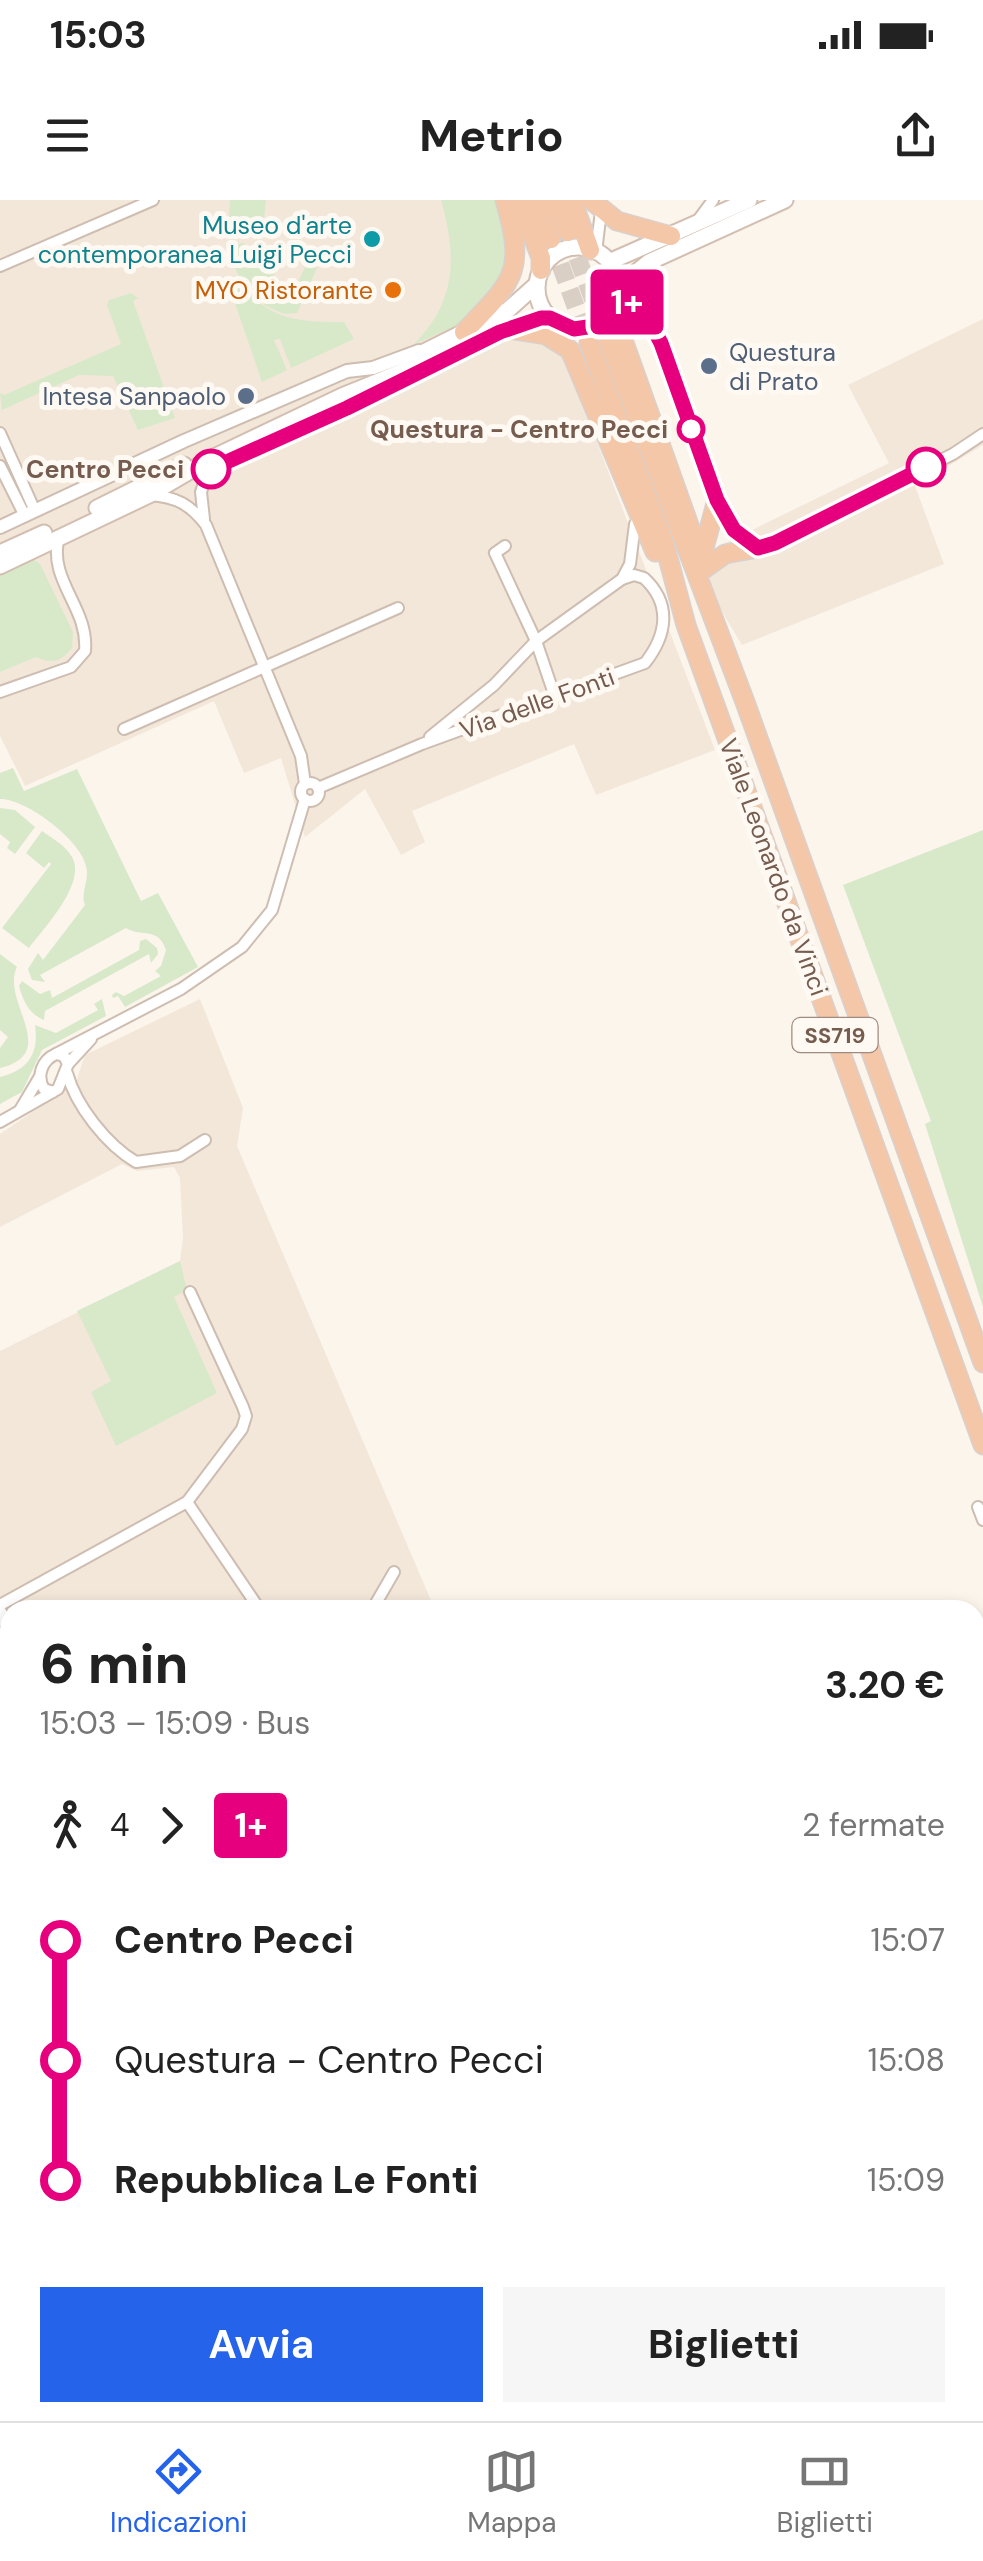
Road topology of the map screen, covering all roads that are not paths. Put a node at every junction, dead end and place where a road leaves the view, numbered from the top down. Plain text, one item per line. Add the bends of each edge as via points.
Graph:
1 (154, 200) edge
2 (505, 200) edge
3 (519, 200) edge
4 (538, 200) edge
5 (556, 200) edge
6 (572, 200) edge
7 (713, 200) edge
8 (748, 200) edge
9 (785, 200) edge
10 (596, 206) edge
11 (696, 224) junction
12 (670, 236) junction
13 (598, 254) junction
14 (0, 266) edge
15 (539, 277) junction
16 (618, 294) junction
17 (558, 323) junction
18 (509, 329) junction
19 (457, 335) junction
20 (578, 367) junction
21 (0, 433) edge
22 (983, 434) edge
23 (212, 458) junction
24 (0, 466) edge
25 (149, 495) junction
26 (717, 500) junction
27 (30, 514) junction
28 (642, 518) junction
29 (206, 525) junction
30 (0, 528) edge
31 (59, 536) junction
32 (505, 546) dead end
33 (758, 548) junction
34 (30, 552) junction
35 (0, 554) edge
36 (55, 564) junction
37 (703, 564) junction
38 (0, 566) edge
39 (622, 579) junction
40 (704, 591) junction
41 (398, 608) dead end
42 (686, 625) junction
43 (536, 641) junction
44 (265, 664) junction
45 (0, 692) edge
46 (556, 696) junction
47 (124, 729) dead end
48 (422, 744) junction
49 (305, 784) junction
50 (318, 788) junction
51 (305, 799) junction
52 (95, 1035) junction
53 (56, 1054) junction
54 (68, 1069) junction
55 (40, 1076) junction
56 (54, 1091) junction
57 (81, 1102) junction
58 (20, 1111) junction
59 (0, 1122) edge
60 (205, 1140) dead end
61 (190, 1292) dead end
62 (983, 1362) edge
63 (983, 1445) edge
64 (187, 1502) junction
65 (978, 1507) dead end
66 (983, 1520) edge
67 (394, 1572) dead end
68 (34, 1600) edge
69 (253, 1600) edge
70 (378, 1600) edge

1 - 14 street
2 - 19 highway via 516,241 514,270 500,294
3 - 15 highway via 541,258
4 - 5 highway via 560,236
6 - 13 highway
7 - 11 street
8 - 11 main road
9 - 16 main road via 649,262
10 - 12 highway via 626,225
10 - 13 street
11 - 12 main road
12 - 13 main road
13 - 15 main road via 564,249
13 - 16 main road
15 - 17 main road via 538,299
15 - 19 main road via 516,305
16 - 17 main road via 594,326
16 - 26 street via 646,315 661,343
16 - 37 highway via 618,326
17 - 18 main road
17 - 20 highway
18 - 20 highway via 555,340
18 - 23 main road via 342,396
19 - 27 street via 373,368 346,370
19 - 35 main road
20 - 28 highway
21 - 27 street
22 - 33 street
23 - 25 main road
23 - 29 street via 200,492
24 - 27 street
25 - 29 street via 177,498
25 - 31 main road
26 - 33 street via 734,530
26 - 37 highway
27 - 30 street
28 - 39 street
28 - 42 highway
29 - 44 street
31 - 34 main road
31 - 36 street
32 - 43 street via 495,553
33 - 37 highway
34 - 36 street
34 - 38 main road
36 - 45 street via 85,628 85,651 71,667
37 - 40 highway
39 - 43 street
39 - 46 street, Via delle Fonti via 644,578 661,601 665,626 657,648 645,663
40 - 42 highway, Viale Leonardo da Vinci / SS719 via 598,340
40 - 62 highway, Viale Leonardo da Vinci / SS719
41 - 44 street
42 - 63 highway, Viale Leonardo da Vinci / SS719
43 - 46 street
43 - 48 street
44 - 47 street
44 - 49 street via 302,756
46 - 48 street, Via delle Fonti
48 - 50 street, Via delle Fonti
49 - 50 street
49 - 51 street
50 - 51 street, Via delle Fonti via 316,798
51 - 52 street via 272,910 258,930 212,971
52 - 53 street
52 - 54 street
53 - 54 street
53 - 55 street
54 - 56 street
54 - 57 street
55 - 56 street via 44,1089
55 - 58 street
56 - 57 street
56 - 58 street
57 - 60 street via 108,1140 136,1162 180,1156
58 - 59 street
61 - 64 street via 246,1416
64 - 68 street
64 - 69 street
65 - 66 street
67 - 70 street

